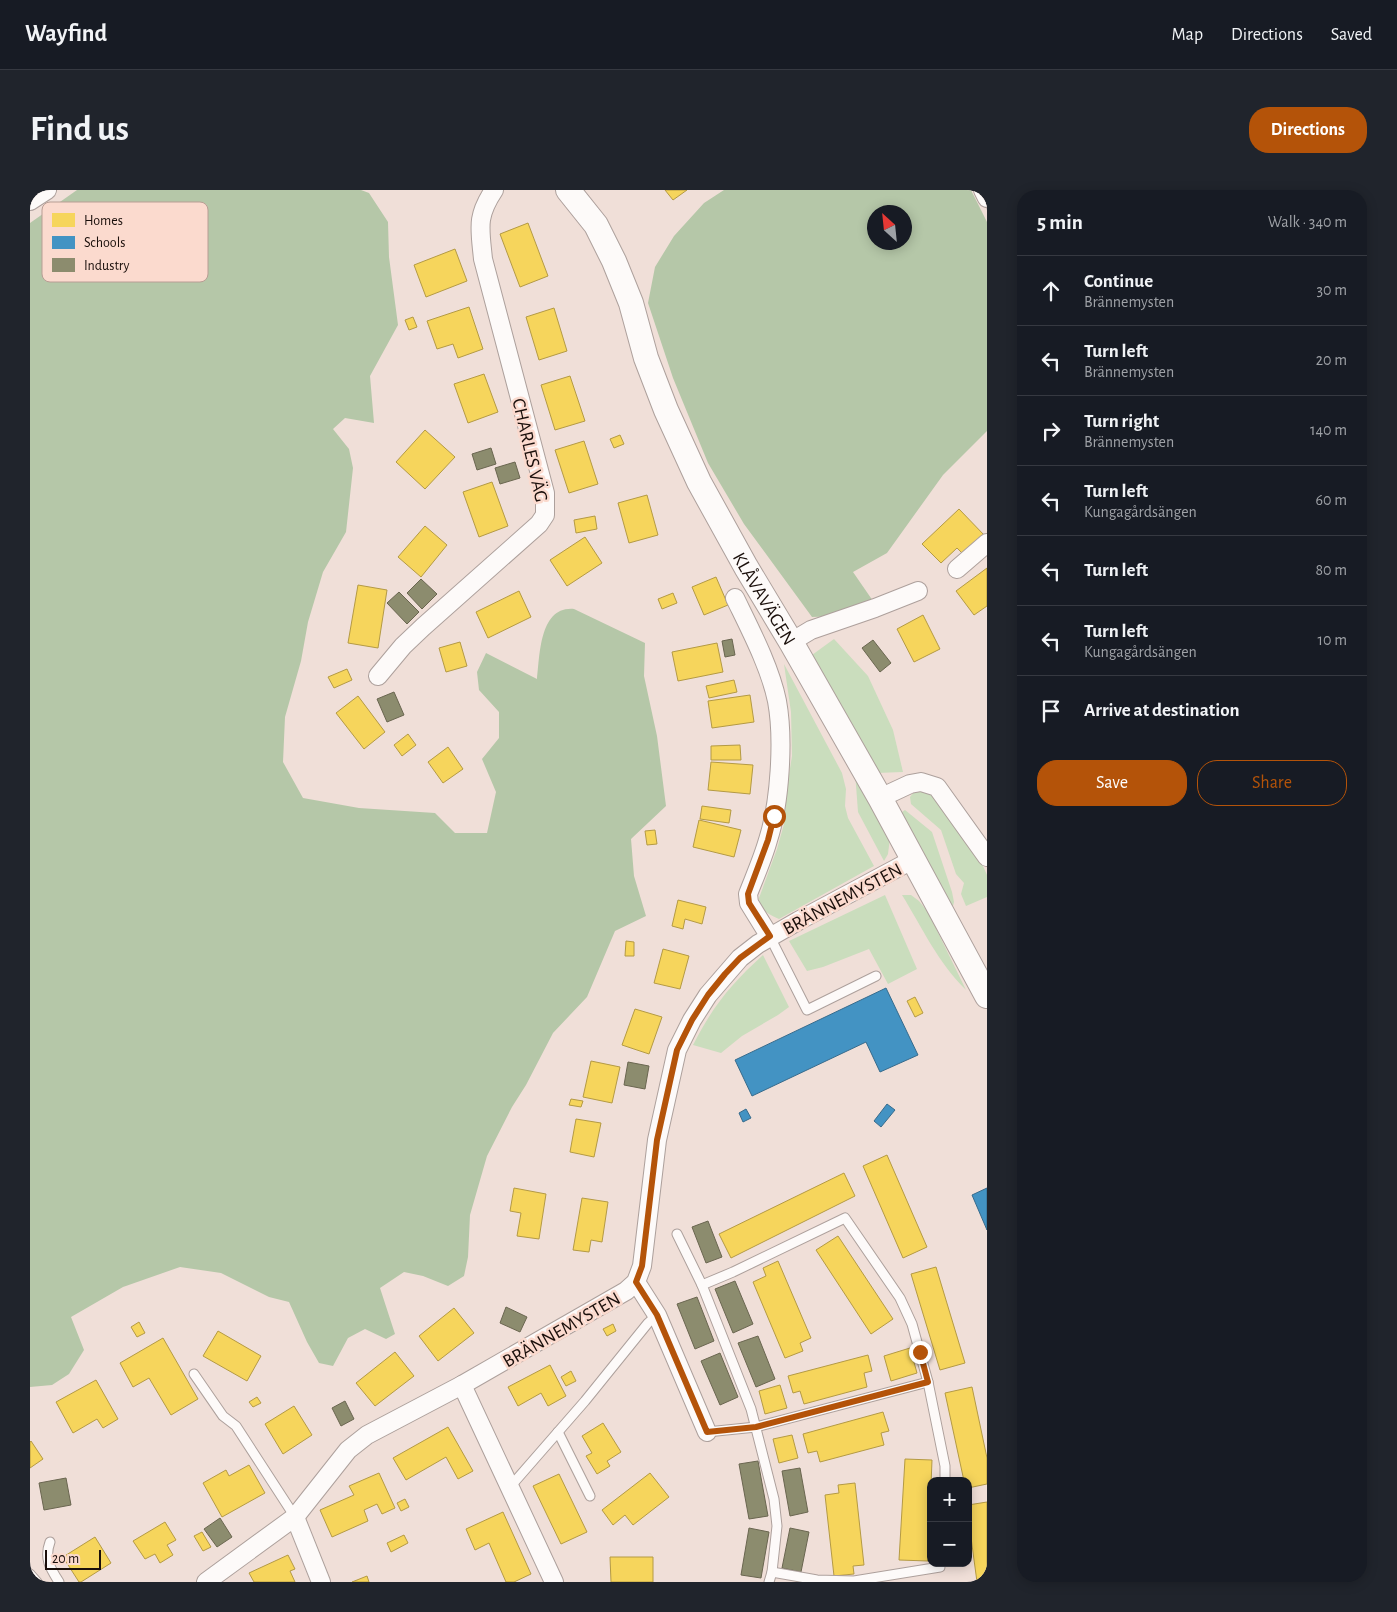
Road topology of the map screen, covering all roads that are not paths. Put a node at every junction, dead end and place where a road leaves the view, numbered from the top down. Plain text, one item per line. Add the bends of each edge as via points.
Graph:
1 (48, 190) edge
2 (494, 190) edge
3 (983, 190) edge
4 (574, 192) edge
5 (987, 198) edge
6 (30, 202) edge
7 (987, 543) edge
8 (957, 569) dead end
9 (918, 591) dead end
10 (735, 598) dead end
11 (791, 642) junction
12 (378, 676) dead end
13 (880, 798) junction
14 (987, 857) edge
15 (914, 859) junction
16 (770, 936) junction
17 (876, 976) dead end
18 (987, 996) edge
19 (677, 1234) dead end
20 (636, 1282) junction
21 (702, 1285) junction
22 (657, 1315) junction
23 (194, 1374) dead end
24 (928, 1382) junction
25 (462, 1385) junction
26 (756, 1427) junction
27 (558, 1432) junction
28 (707, 1432) joint
29 (944, 1477) edge
30 (510, 1487) junction
31 (590, 1496) dead end
32 (295, 1518) junction
33 (50, 1542) dead end
34 (940, 1567) edge
35 (772, 1572) junction
36 (30, 1574) edge
37 (37, 1582) edge
38 (59, 1582) edge
39 (206, 1582) edge
40 (321, 1582) edge
41 (554, 1582) edge
42 (769, 1582) edge

1 - 6 street
2 - 12 street, CHARLES VÄG via 479,224 482,259 545,493 545,515 539,524 403,646
3 - 5 street
4 - 11 street, KLÅVAVÄGEN via 614,261 631,303 646,358 681,446
7 - 8 street
9 - 11 street via 811,630
10 - 16 street, BRÄNNEMYSTEN via 772,683 779,720 781,746 774,816 748,894 749,903
11 - 13 street, KLÅVAVÄGEN
13 - 14 street via 920,782 937,788
13 - 15 street, KLÅVAVÄGEN
15 - 16 street, BRÄNNEMYSTEN
15 - 18 street, KLÅVAVÄGEN
16 - 17 lane via 807,1010
16 - 20 street, BRÄNNEMYSTEN via 740,958 719,981 692,1020 677,1050 657,1140 642,1266
19 - 21 lane
20 - 22 street
20 - 25 street, BRÄNNEMYSTEN via 596,1310
21 - 24 lane via 845,1218 900,1298 912,1324
21 - 26 lane
22 - 27 lane
22 - 28 street
23 - 32 lane via 223,1416 236,1426
24 - 26 lane
24 - 29 lane via 945,1466
25 - 30 street
25 - 32 street, BRÄNNEMYSTEN via 356,1443
26 - 28 lane
26 - 35 lane via 778,1526
27 - 30 lane
27 - 31 lane
30 - 41 street
32 - 39 street, BRÄNNEMYSTEN
32 - 40 street
33 - 38 lane via 46,1552 48,1564
34 - 35 lane via 854,1581 817,1580
35 - 42 lane
36 - 37 lane

